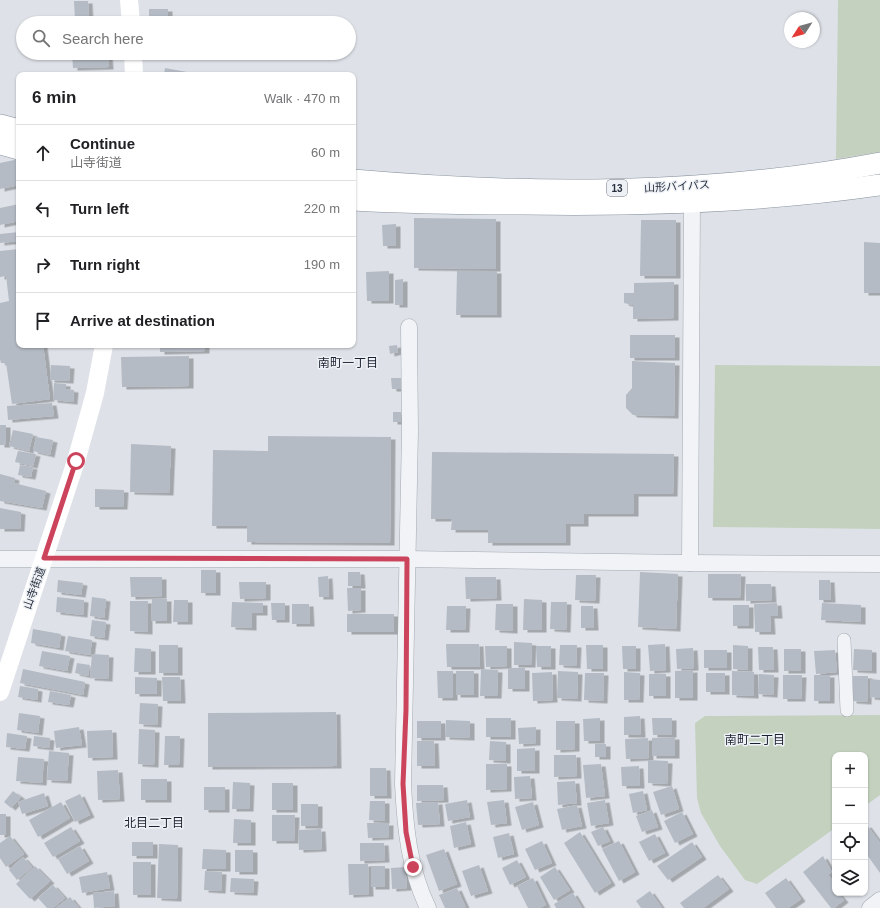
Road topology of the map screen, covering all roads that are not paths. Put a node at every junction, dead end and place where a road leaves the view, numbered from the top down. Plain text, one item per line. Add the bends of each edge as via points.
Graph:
1 (129, 0) edge
2 (130, 16) edge
3 (133, 60) edge
4 (134, 72) edge
5 (0, 125) edge
6 (16, 129) edge
7 (0, 144) edge
8 (16, 148) edge
9 (880, 163) edge
10 (356, 180) edge
11 (880, 185) edge
12 (356, 200) edge
13 (692, 202) junction
14 (409, 327) dead end
15 (103, 348) edge
16 (44, 558) junction
17 (0, 559) edge
18 (407, 559) junction
19 (690, 563) junction
20 (880, 564) edge
21 (844, 640) dead end
22 (0, 692) edge
23 (847, 710) dead end
24 (880, 900) edge
25 (428, 908) edge
26 (870, 908) edge

1 - 2 main road
3 - 4 main road
5 - 6 highway
7 - 8 highway
9 - 10 highway, 山形バイパス / 13 via 786,177 634,188 479,189
11 - 13 highway, 山形バイパス / 13 via 787,196
12 - 13 highway, 山形バイパス / 13 via 554,205
13 - 19 street
14 - 18 street
15 - 16 main road, 山寺街道 via 95,393 76,461
16 - 17 street
16 - 18 street
16 - 22 main road, 山寺街道
18 - 19 street
18 - 25 street via 403,784 406,832 413,867
19 - 20 street
21 - 23 street
24 - 26 street

